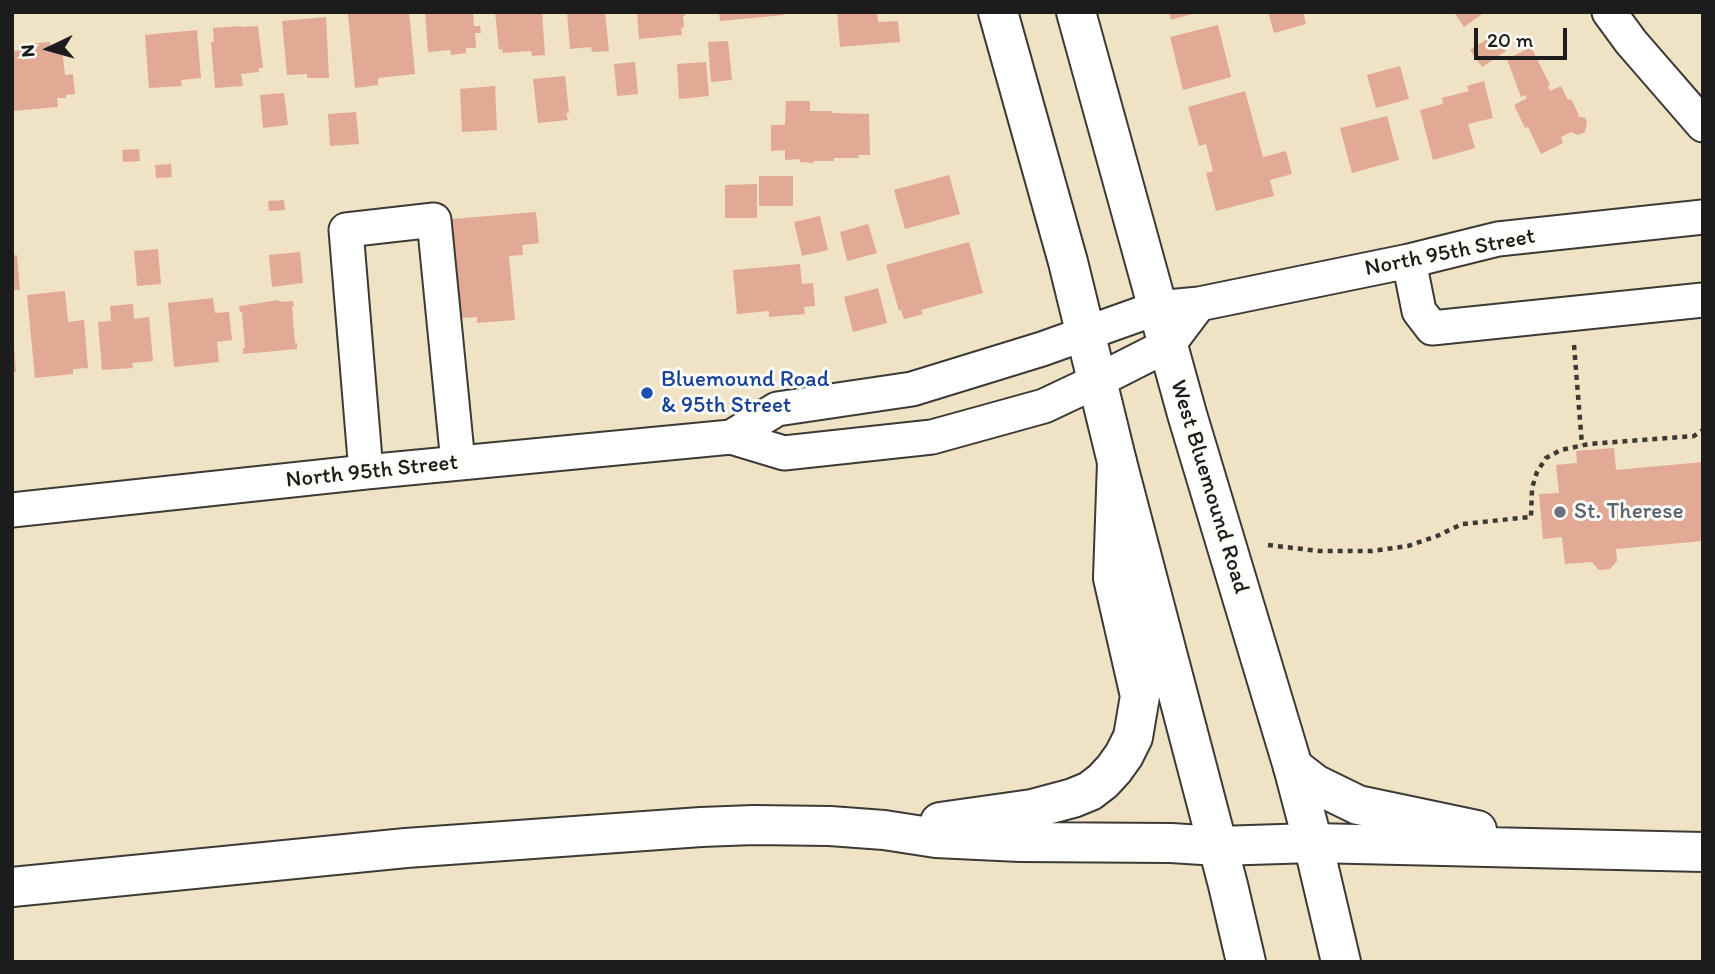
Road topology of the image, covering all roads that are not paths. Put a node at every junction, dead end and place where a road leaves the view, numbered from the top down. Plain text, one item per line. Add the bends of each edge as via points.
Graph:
1 (998, 12) edge
2 (1076, 12) edge
3 (1609, 12) edge
4 (1703, 125) edge
5 (1703, 217) edge
6 (1409, 261) junction
7 (1703, 300) edge
8 (1199, 304) junction
9 (1157, 308) junction
10 (1085, 333) junction
11 (1168, 345) junction
12 (1097, 381) junction
13 (731, 436) junction
14 (1116, 462) junction
15 (458, 463) junction
16 (366, 472) junction
17 (12, 510) edge
18 (1293, 767) junction
19 (884, 830) junction
20 (1313, 844) junction
21 (1218, 846) junction
22 (1564, 849) junction
23 (1703, 852) edge
24 (12, 887) edge
25 (1246, 962) edge
26 (1341, 962) edge

1 - 10 main road
2 - 9 main road, West Bluemound Road
3 - 4 street
5 - 6 street, North 95th Street via 1498,239
6 - 7 street via 1419,310 1432,328
6 - 8 street, North 95th Street
8 - 9 street, North 95th Street
8 - 11 street, North 95th Street
9 - 10 street, North 95th Street
9 - 11 main road, West Bluemound Road
10 - 12 main road
10 - 13 street, North 95th Street via 912,389 778,410
11 - 12 street, North 95th Street
11 - 18 main road, West Bluemound Road
12 - 13 street, North 95th Street via 1044,407 932,437 784,453
12 - 14 main road
13 - 15 street, North 95th Street
14 - 19 main road via 1113,578 1140,696 1133,737 1124,755 1103,781 1073,798 1032,809
14 - 21 main road
15 - 16 street, North 95th Street
15 - 16 street via 434,220 346,230
16 - 17 street, North 95th Street
18 - 20 main road, West Bluemound Road
18 - 22 main road via 1315,784 1358,805
19 - 21 main road via 959,839
19 - 24 main road via 701,827 406,848
20 - 21 main road
20 - 22 main road
20 - 26 main road, West Bluemound Road
21 - 25 main road
22 - 23 main road

